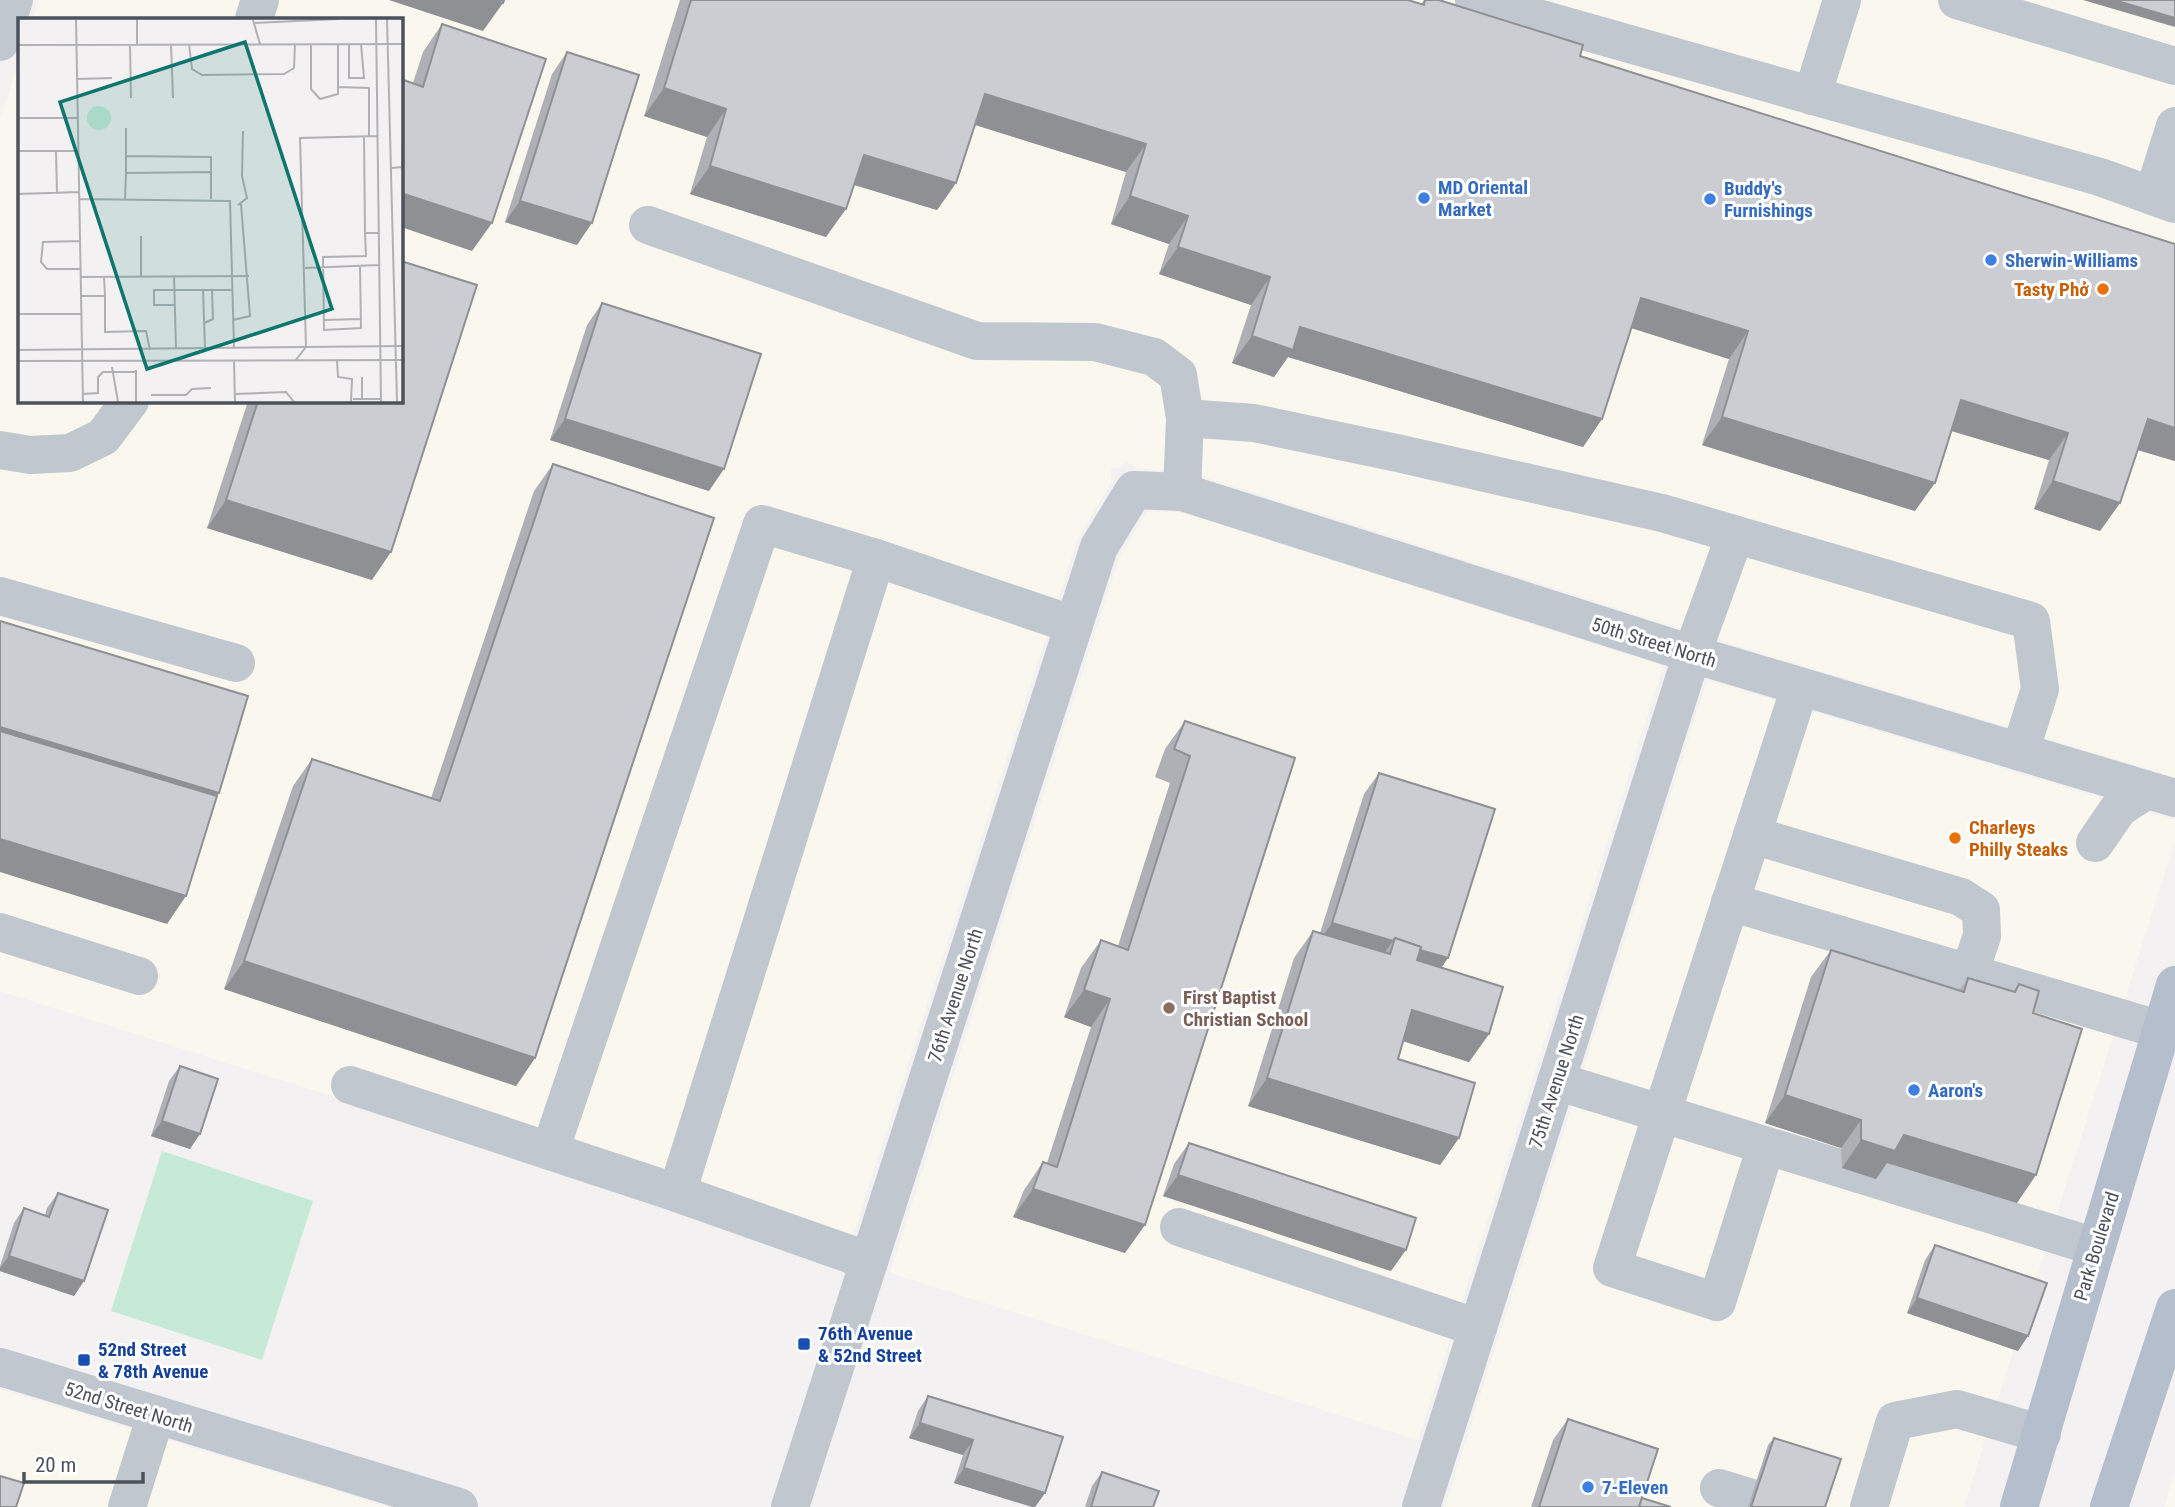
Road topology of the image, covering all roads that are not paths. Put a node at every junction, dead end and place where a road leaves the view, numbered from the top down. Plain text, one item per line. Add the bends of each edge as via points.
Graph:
1 (14, 0) edge
2 (260, 0) edge
3 (1475, 0) edge
4 (1842, 0) edge
5 (1957, 0) edge
6 (254, 18) edge
7 (0, 42) edge
8 (2175, 66) edge
9 (1812, 96) junction
10 (2175, 126) edge
11 (2164, 200) edge
12 (648, 225) dead end
13 (129, 402) edge
14 (1185, 418) junction
15 (0, 450) edge
16 (1134, 490) joint
17 (1182, 492) junction
18 (1735, 535) junction
19 (876, 558) junction
20 (0, 596) edge
21 (1074, 625) junction
22 (1692, 654) junction
23 (236, 663) dead end
24 (1800, 687) junction
25 (2020, 752) junction
26 (2161, 794) edge
27 (1752, 835) junction
28 (2095, 843) dead end
29 (1730, 902) junction
30 (0, 932) edge
31 (1969, 974) junction
32 (139, 976) dead end
33 (2175, 985) edge
34 (2161, 1031) junction
35 (1556, 1081) junction
36 (349, 1085) dead end
37 (1661, 1113) junction
38 (1766, 1146) junction
39 (551, 1152) junction
40 (677, 1193) junction
41 (1179, 1227) dead end
42 (2096, 1247) junction
43 (869, 1261) junction
44 (2175, 1308) edge
45 (1478, 1328) junction
46 (0, 1367) edge
47 (156, 1415) junction
48 (2042, 1434) junction
49 (1719, 1488) dead end
50 (399, 1498) edge
51 (127, 1507) edge
52 (459, 1507) edge
53 (790, 1507) edge
54 (1421, 1507) edge
55 (1781, 1507) edge
56 (1869, 1507) edge
57 (2019, 1507) edge
58 (2109, 1507) edge

1 - 7 street
2 - 6 street
3 - 9 street
4 - 9 street
5 - 8 street
9 - 11 street via 2100,177
10 - 11 street
12 - 14 street via 977,341 1095,342 1154,357 1178,375
13 - 15 street via 103,437 70,453 30,455
14 - 17 street
14 - 18 street via 1254,423 1384,450 1662,513
16 - 17 street, 50th Street North
16 - 21 street, 76th Avenue North via 1099,547
17 - 22 street, 50th Street North
18 - 22 street, 75th Avenue North
18 - 25 street via 2031,621 2040,689
19 - 21 street
19 - 39 street via 762,524
19 - 40 street
20 - 23 street
21 - 43 street, 76th Avenue North
22 - 24 street, 50th Street North
22 - 35 street, 75th Avenue North
24 - 25 street, 50th Street North
24 - 27 street
25 - 26 street, 50th Street North
26 - 28 street via 2119,808
27 - 29 street
27 - 31 street via 1961,897 1980,910 1982,936
29 - 31 street
29 - 37 street
30 - 32 street
31 - 34 street
33 - 34 main road, Park Boulevard
34 - 42 main road, Park Boulevard
35 - 37 street
35 - 45 street, 75th Avenue North
36 - 39 street
37 - 38 street
37 - 38 street via 1612,1268 1717,1302
38 - 42 street
39 - 40 street
40 - 43 street
41 - 45 street
42 - 48 main road, Park Boulevard
43 - 53 street, 76th Avenue North
44 - 58 main road
45 - 54 street, 75th Avenue North
46 - 47 street, 52nd Street North
47 - 50 street, 52nd Street North
47 - 51 street
48 - 56 street via 1957,1409 1895,1421
48 - 57 main road, Park Boulevard
49 - 55 street
50 - 52 street, 52nd Street North

